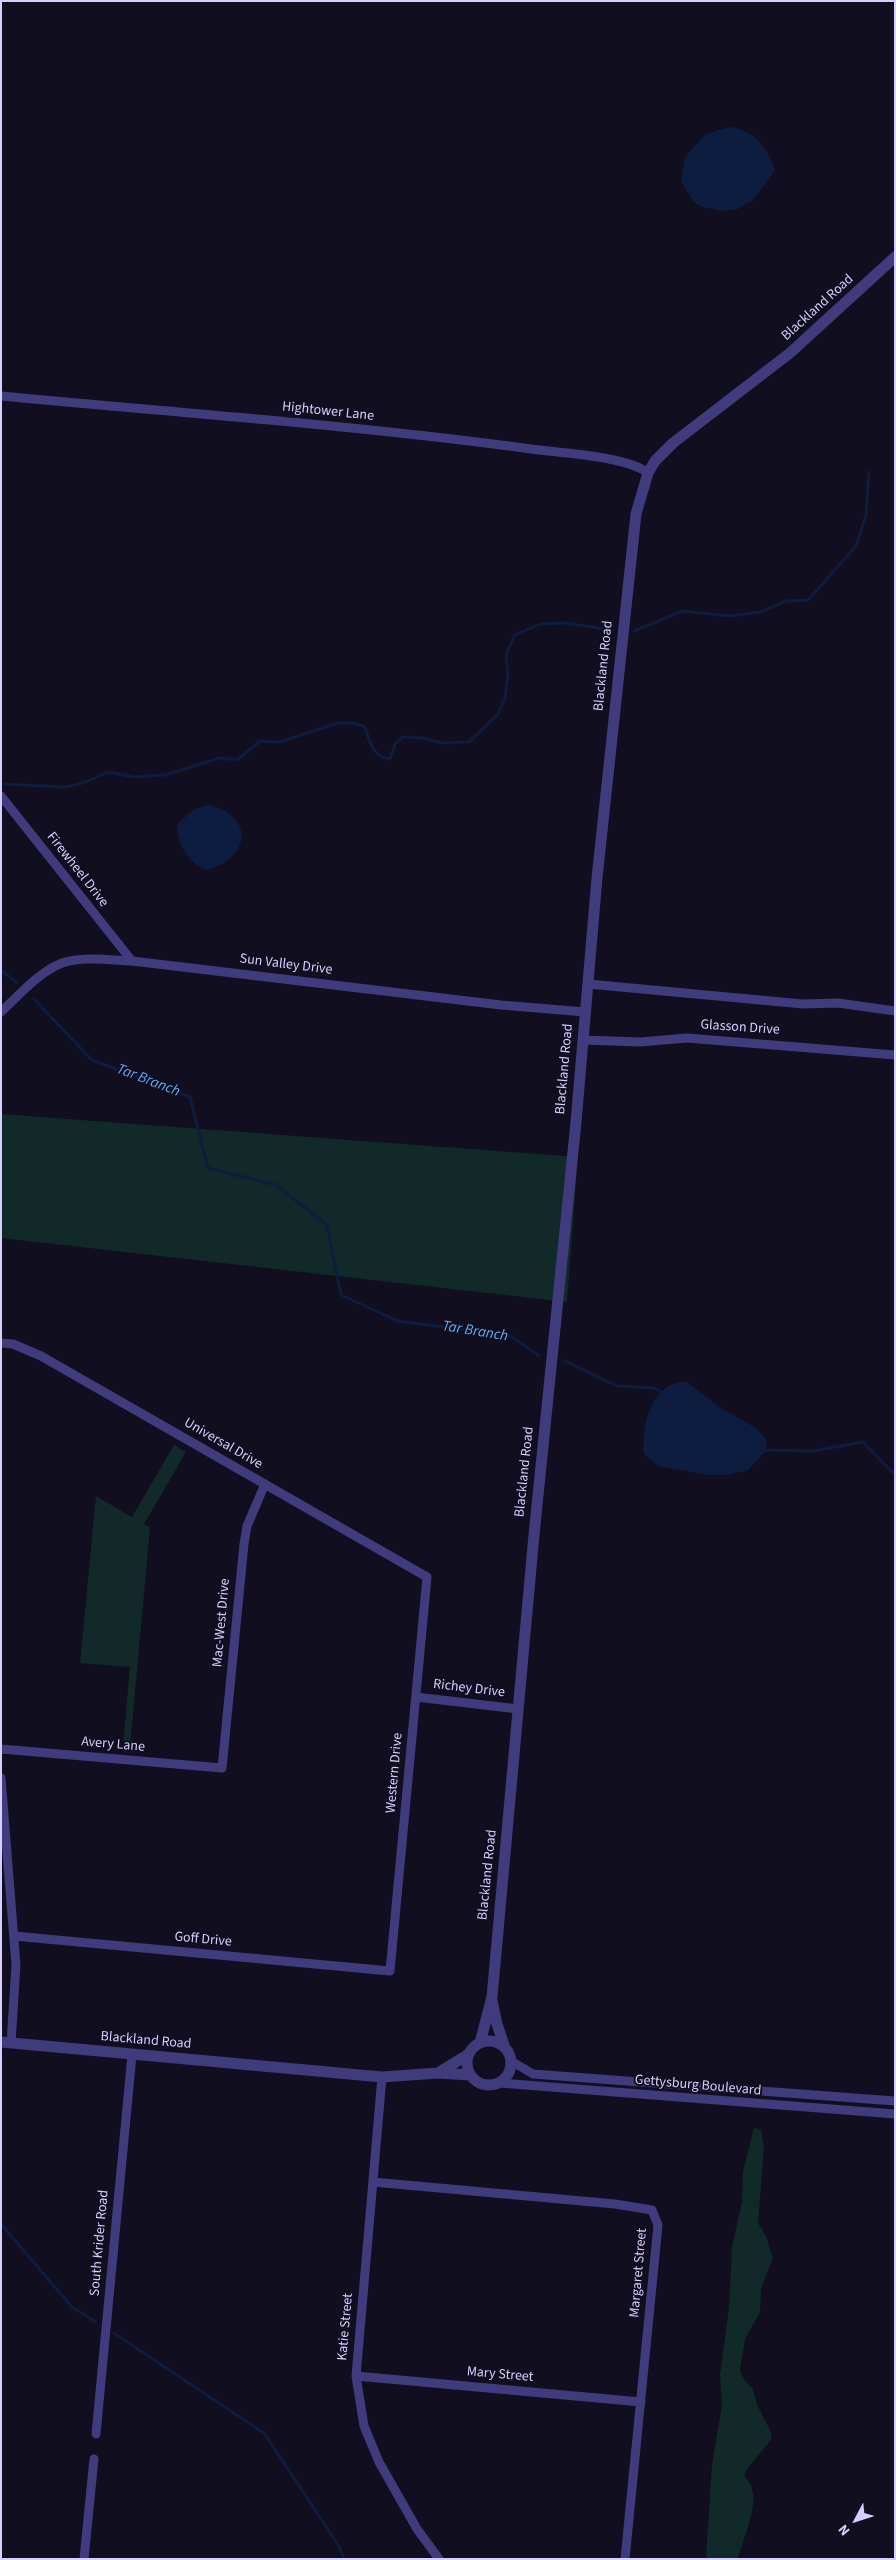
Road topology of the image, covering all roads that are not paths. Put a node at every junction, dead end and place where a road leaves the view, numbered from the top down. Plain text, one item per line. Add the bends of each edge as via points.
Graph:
1 (895, 258) edge
2 (1, 396) edge
3 (648, 473) junction
4 (1, 796) edge
5 (132, 961) junction
6 (588, 984) junction
7 (895, 1011) edge
8 (1, 1012) edge
9 (585, 1012) junction
10 (583, 1040) junction
11 (895, 1055) edge
12 (1, 1343) edge
13 (265, 1484) junction
14 (427, 1577) joint
15 (416, 1697) junction
16 (518, 1709) junction
17 (1, 1749) edge
18 (222, 1768) joint
19 (1, 1778) edge
20 (14, 1936) junction
21 (390, 1971) joint
22 (492, 1997) junction
23 (6, 2042) edge
24 (480, 2043) junction
25 (505, 2048) junction
26 (469, 2054) junction
27 (132, 2055) junction
28 (511, 2061) junction
29 (438, 2073) junction
30 (470, 2075) junction
31 (382, 2077) junction
32 (500, 2083) junction
33 (824, 2095) junction
34 (895, 2101) edge
35 (824, 2110) junction
36 (895, 2114) edge
37 (373, 2182) junction
38 (356, 2376) junction
39 (641, 2402) junction
40 (96, 2434) dead end
41 (94, 2459) dead end
42 (84, 2559) edge
43 (439, 2559) edge
44 (625, 2559) edge

1 - 3 street, Blackland Road via 790,353 673,443
2 - 3 street, Hightower Lane via 234,416 474,442 604,459 640,466
3 - 6 street, Blackland Road via 632,540
4 - 5 street, Firewheel Drive
5 - 8 street, Sun Valley Drive via 62,963 45,973
5 - 9 street, Sun Valley Drive
6 - 7 street via 803,1004 838,1003
6 - 9 street, Blackland Road
9 - 10 street, Blackland Road
10 - 11 street, Glasson Drive via 640,1042 687,1038
10 - 16 street, Blackland Road
12 - 13 street, Universal Drive via 13,1344 41,1356
13 - 14 street, Universal Drive
13 - 18 street, Mac-West Drive via 247,1526 244,1544
14 - 15 street, Western Drive
15 - 16 street, Richey Drive
15 - 21 street, Western Drive
16 - 22 street, Blackland Road
17 - 18 street, Avery Lane
19 - 20 street
20 - 21 street, Goff Drive
20 - 23 street via 16,1965
22 - 24 street, Blackland Road
22 - 25 street, Blackland Road
23 - 27 street, Blackland Road
24 - 25 street via 490,2041
24 - 26 street
25 - 28 street
26 - 29 street, Blackland Road
26 - 30 street via 467,2065
27 - 31 street, Blackland Road
27 - 40 street, South Krider Road
28 - 32 street via 510,2073
28 - 33 street, Gettysburg Boulevard via 533,2074
29 - 30 street, Blackland Road
29 - 31 street, Blackland Road
30 - 32 street via 485,2086
31 - 37 street, Katie Street
32 - 35 street, Gettysburg Boulevard
33 - 34 street, Gettysburg Boulevard
33 - 35 street
35 - 36 street, Gettysburg Boulevard
37 - 38 street, Katie Street
37 - 39 street, Margaret Street via 652,2210 658,2225
38 - 39 street, Mary Street
38 - 43 street, Katie Street via 364,2426 379,2462 417,2529
39 - 44 street, Margaret Street
41 - 42 street

